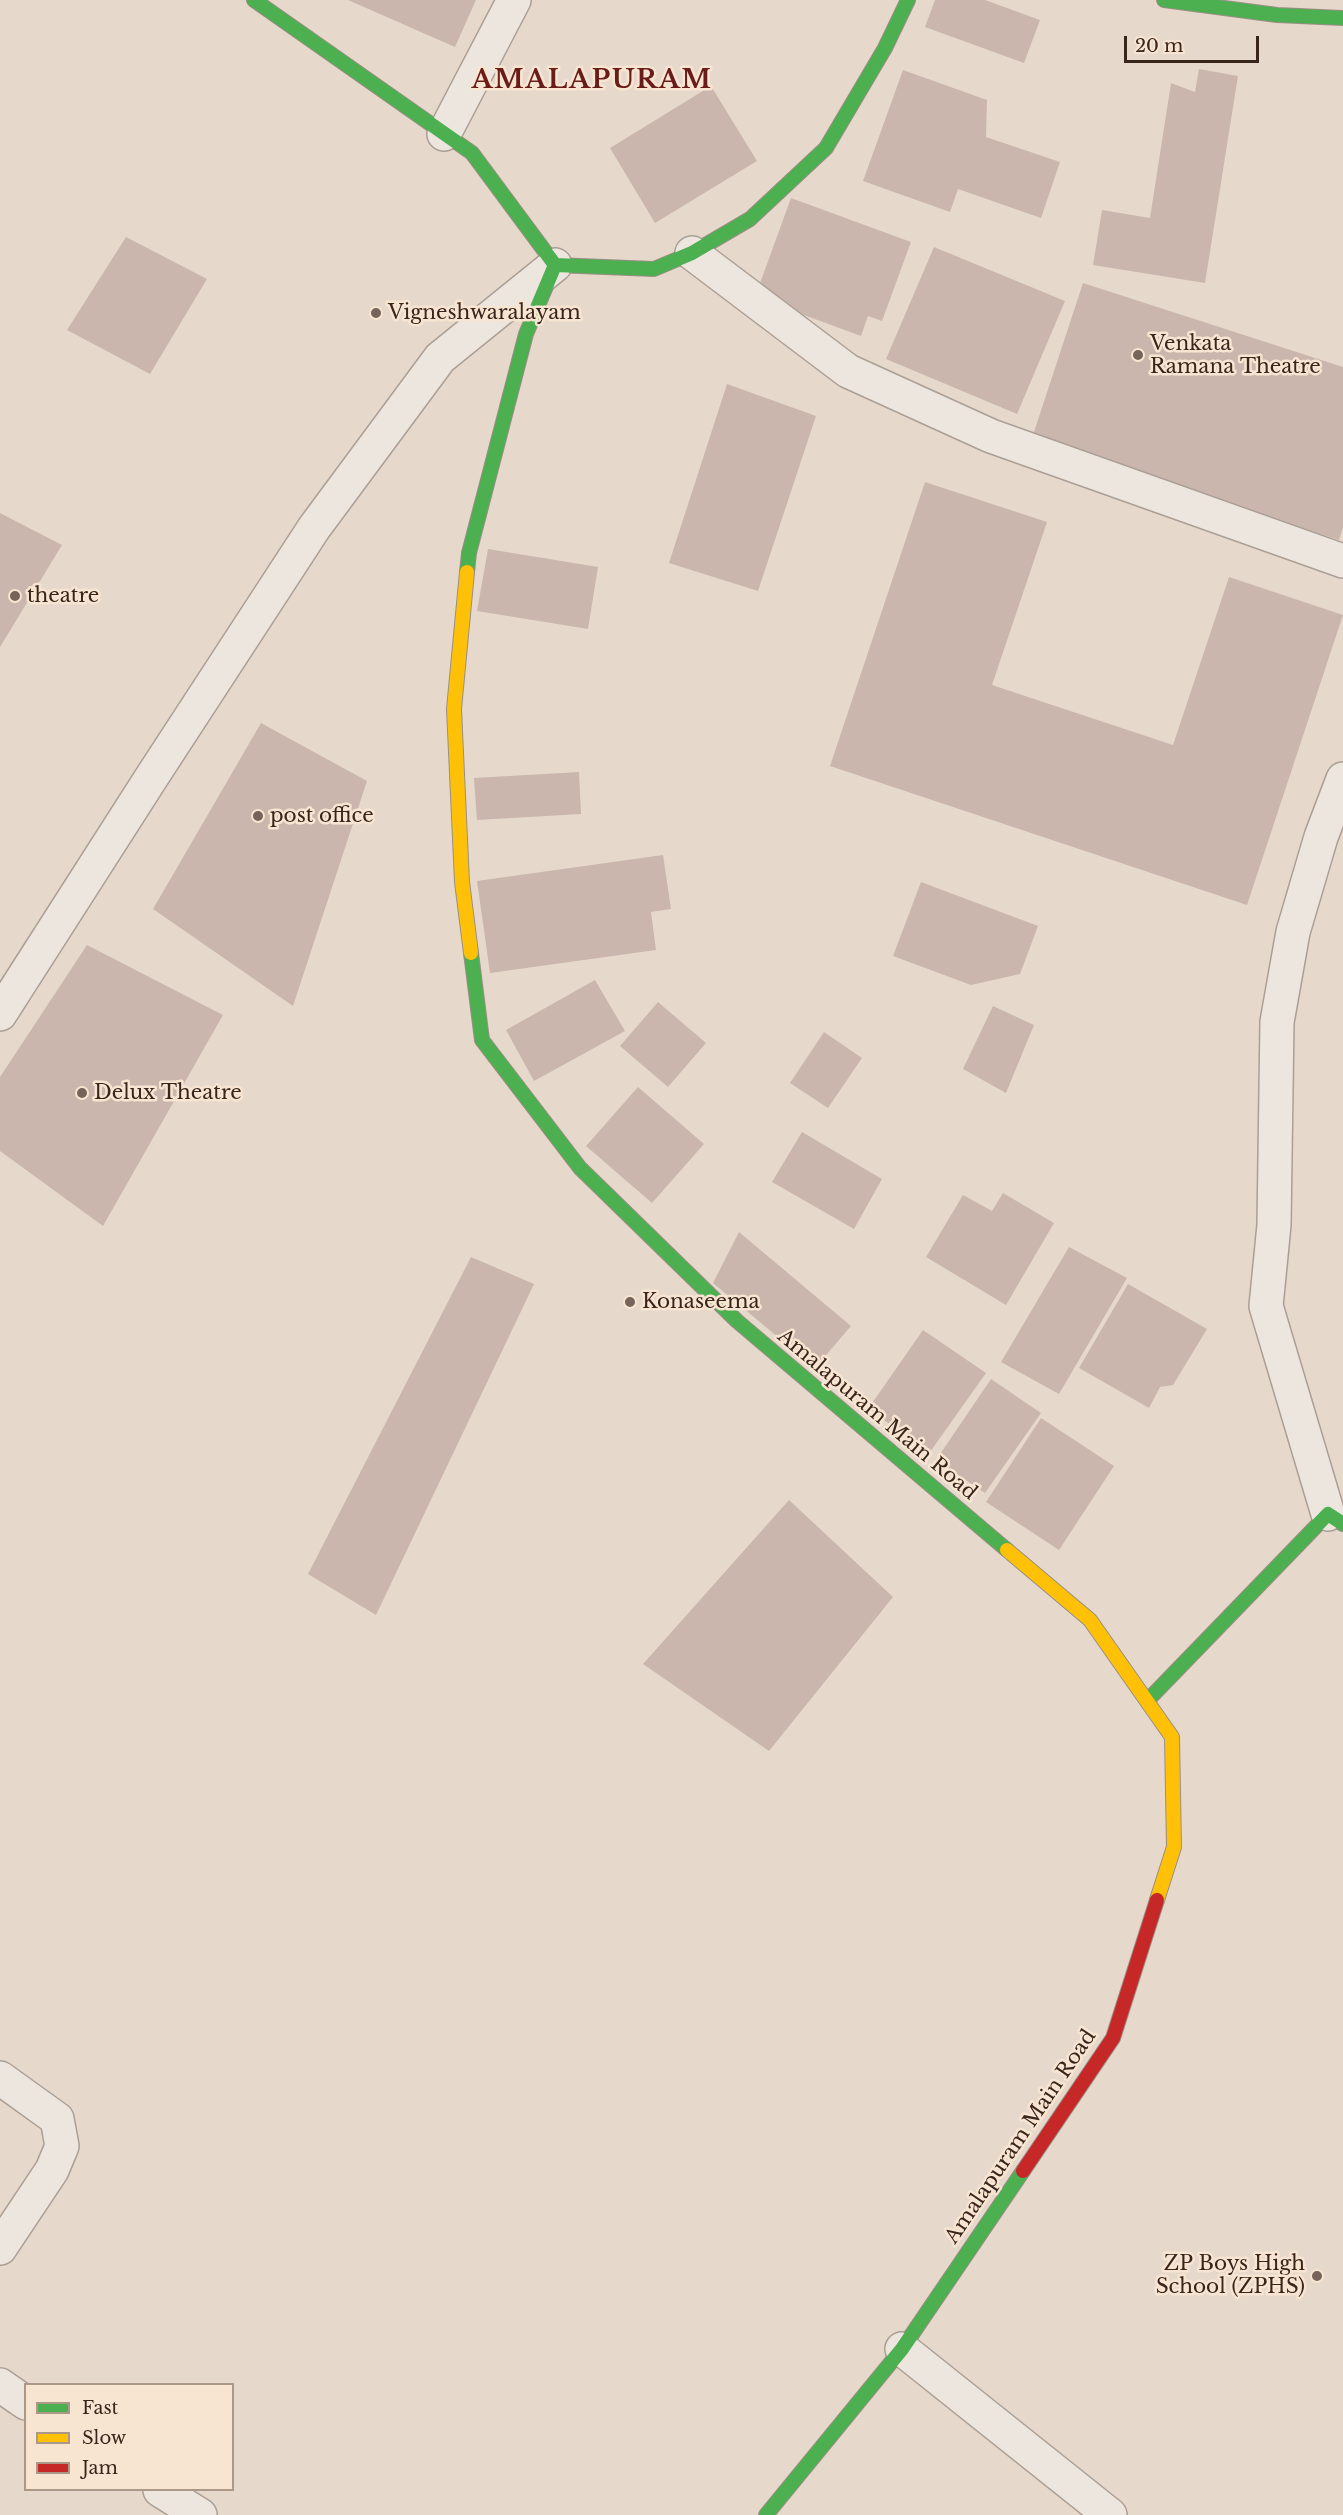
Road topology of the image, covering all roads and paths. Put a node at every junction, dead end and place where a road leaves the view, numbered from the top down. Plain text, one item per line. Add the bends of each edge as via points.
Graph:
1 (254, 0) edge
2 (514, 0) edge
3 (908, 0) edge
4 (1164, 0) edge
5 (1343, 18) edge
6 (444, 134) junction
7 (692, 253) junction
8 (555, 265) junction
9 (1343, 561) edge
10 (1343, 779) edge
11 (0, 1014) edge
12 (1343, 1480) edge
13 (1335, 1519) edge
14 (1148, 1700) junction
15 (0, 2078) edge
16 (0, 2248) edge
17 (902, 2349) junction
18 (0, 2385) edge
19 (24, 2402) edge
20 (162, 2491) edge
21 (200, 2515) edge
22 (766, 2515) edge
23 (1110, 2515) edge

1 - 6 main road
2 - 6 street
3 - 7 main road via 885,48 826,148 750,219
4 - 5 main road via 1277,15
6 - 8 main road via 472,153
7 - 8 main road via 654,269
7 - 9 street via 848,371 991,436
8 - 11 street via 440,357 314,528
8 - 14 main road, Amalapuram Main Road via 526,334 469,553 454,709 462,882 483,1040 580,1168 737,1321 1090,1620
10 - 13 street via 1293,933 1277,1022 1274,1225 1266,1306
12 - 13 street
13 - 14 main road
14 - 17 main road, Amalapuram Main Road via 1172,1737 1174,1847 1113,2037
15 - 16 street via 57,2119 62,2146 52,2170
17 - 22 main road, Amalapuram Main Road
17 - 23 street
18 - 19 street
20 - 21 street

